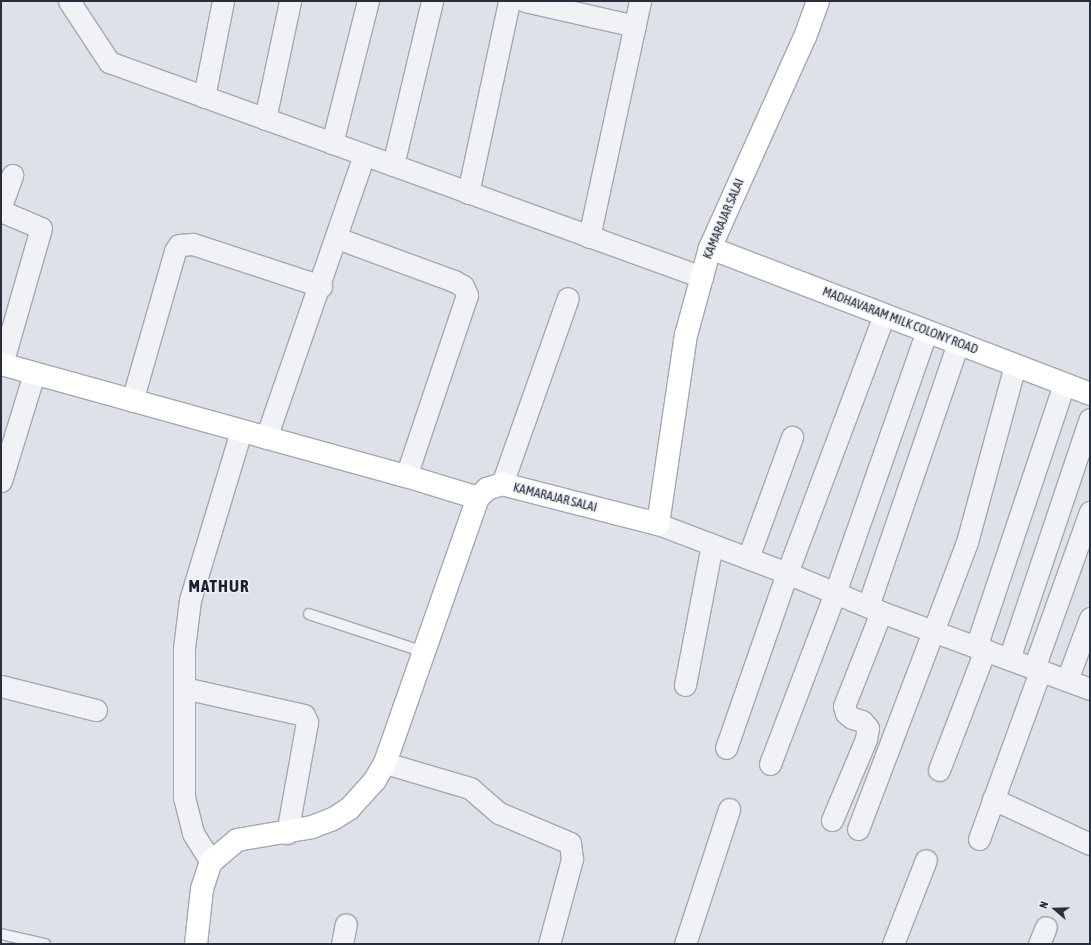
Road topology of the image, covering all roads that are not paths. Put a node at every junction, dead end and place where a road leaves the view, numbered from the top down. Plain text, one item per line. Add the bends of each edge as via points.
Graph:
1 (69, 1) edge
2 (224, 1) edge
3 (290, 1) edge
4 (368, 1) edge
5 (432, 1) edge
6 (509, 1) edge
7 (525, 1) edge
8 (640, 1) edge
9 (818, 1) edge
10 (635, 26) junction
11 (204, 97) junction
12 (265, 119) junction
13 (332, 143) junction
14 (364, 155) junction
15 (392, 165) junction
16 (12, 176) dead end
17 (468, 193) junction
18 (1, 206) edge
19 (1, 211) edge
20 (589, 237) junction
21 (337, 238) junction
22 (710, 248) junction
23 (702, 277) junction
24 (320, 286) junction
25 (568, 298) dead end
26 (884, 315) junction
27 (926, 331) junction
28 (958, 343) junction
29 (1, 364) edge
30 (1015, 365) junction
31 (34, 374) junction
32 (1064, 384) junction
33 (1090, 394) edge
34 (132, 401) junction
35 (1090, 419) edge
36 (242, 432) junction
37 (792, 437) dead end
38 (266, 438) junction
39 (406, 476) junction
40 (1, 481) edge
41 (502, 484) junction
42 (478, 498) junction
43 (1090, 512) edge
44 (658, 524) junction
45 (712, 545) junction
46 (748, 558) junction
47 (787, 573) junction
48 (835, 593) junction
49 (874, 609) junction
50 (309, 614) dead end
51 (1090, 618) edge
52 (932, 631) junction
53 (980, 648) junction
54 (424, 652) junction
55 (1009, 659) junction
56 (1037, 670) junction
57 (1067, 680) junction
58 (685, 685) dead end
59 (1, 686) edge
60 (184, 688) junction
61 (1090, 689) edge
62 (96, 710) dead end
63 (726, 748) dead end
64 (385, 763) junction
65 (770, 764) dead end
66 (939, 770) dead end
67 (993, 799) junction
68 (729, 809) dead end
69 (832, 820) dead end
70 (858, 829) dead end
71 (287, 832) junction
72 (979, 839) dead end
73 (1090, 844) edge
74 (926, 860) dead end
75 (211, 862) junction
76 (1, 934) edge
77 (45, 944) edge
78 (196, 944) edge
79 (549, 944) edge
80 (685, 944) edge
81 (893, 944) edge

1 - 11 street via 109,62
2 - 11 street
3 - 12 street
4 - 13 street
5 - 15 street
6 - 17 street
7 - 10 street
8 - 10 street
9 - 22 main road, KAMARAJAR SALAI via 805,37
10 - 20 street
11 - 12 street
12 - 13 street
13 - 14 street
14 - 15 street
14 - 21 street
15 - 17 street
16 - 18 street
17 - 20 street
19 - 29 street via 41,228
20 - 23 street
21 - 24 street
21 - 39 street via 454,281 463,286 467,295
22 - 23 main road, KAMARAJAR SALAI
22 - 26 main road, MADHAVARAM MILK COLONY ROAD
23 - 44 main road, KAMARAJAR SALAI via 686,335
24 - 34 street via 193,244 180,245 175,251
24 - 38 street
25 - 41 street
26 - 27 main road, MADHAVARAM MILK COLONY ROAD
26 - 47 street
27 - 28 main road, MADHAVARAM MILK COLONY ROAD
27 - 48 street
28 - 30 main road, MADHAVARAM MILK COLONY ROAD
28 - 49 street
29 - 31 main road
30 - 32 main road, MADHAVARAM MILK COLONY ROAD
30 - 52 street via 975,517
31 - 34 main road
31 - 40 street
32 - 33 main road, MADHAVARAM MILK COLONY ROAD
32 - 53 street
34 - 36 main road
35 - 55 street
36 - 38 main road
36 - 60 street via 190,600 184,648
37 - 46 street
38 - 39 main road
39 - 42 main road
41 - 42 main road, KAMARAJAR SALAI via 487,489
41 - 44 main road, KAMARAJAR SALAI
42 - 54 main road
43 - 56 street
44 - 45 street
45 - 46 street
45 - 58 street
46 - 47 street
47 - 48 street
47 - 63 street
48 - 49 street
48 - 65 street
49 - 52 street
49 - 69 street via 844,706 846,713 862,721 868,728 866,739
50 - 54 lane
51 - 57 street
52 - 53 street
52 - 70 street
53 - 55 street
53 - 66 street
54 - 64 main road
55 - 56 street
56 - 57 street
56 - 67 street
57 - 61 street
59 - 62 street
60 - 71 street via 304,715 307,722
60 - 75 street via 184,798 193,833
64 - 71 main road via 375,780 349,809 312,827
64 - 79 street via 470,788 499,812 570,843 572,859
67 - 72 street
67 - 73 street
68 - 80 street
71 - 75 main road via 237,840
74 - 81 street
75 - 78 main road via 202,889
76 - 77 lane

